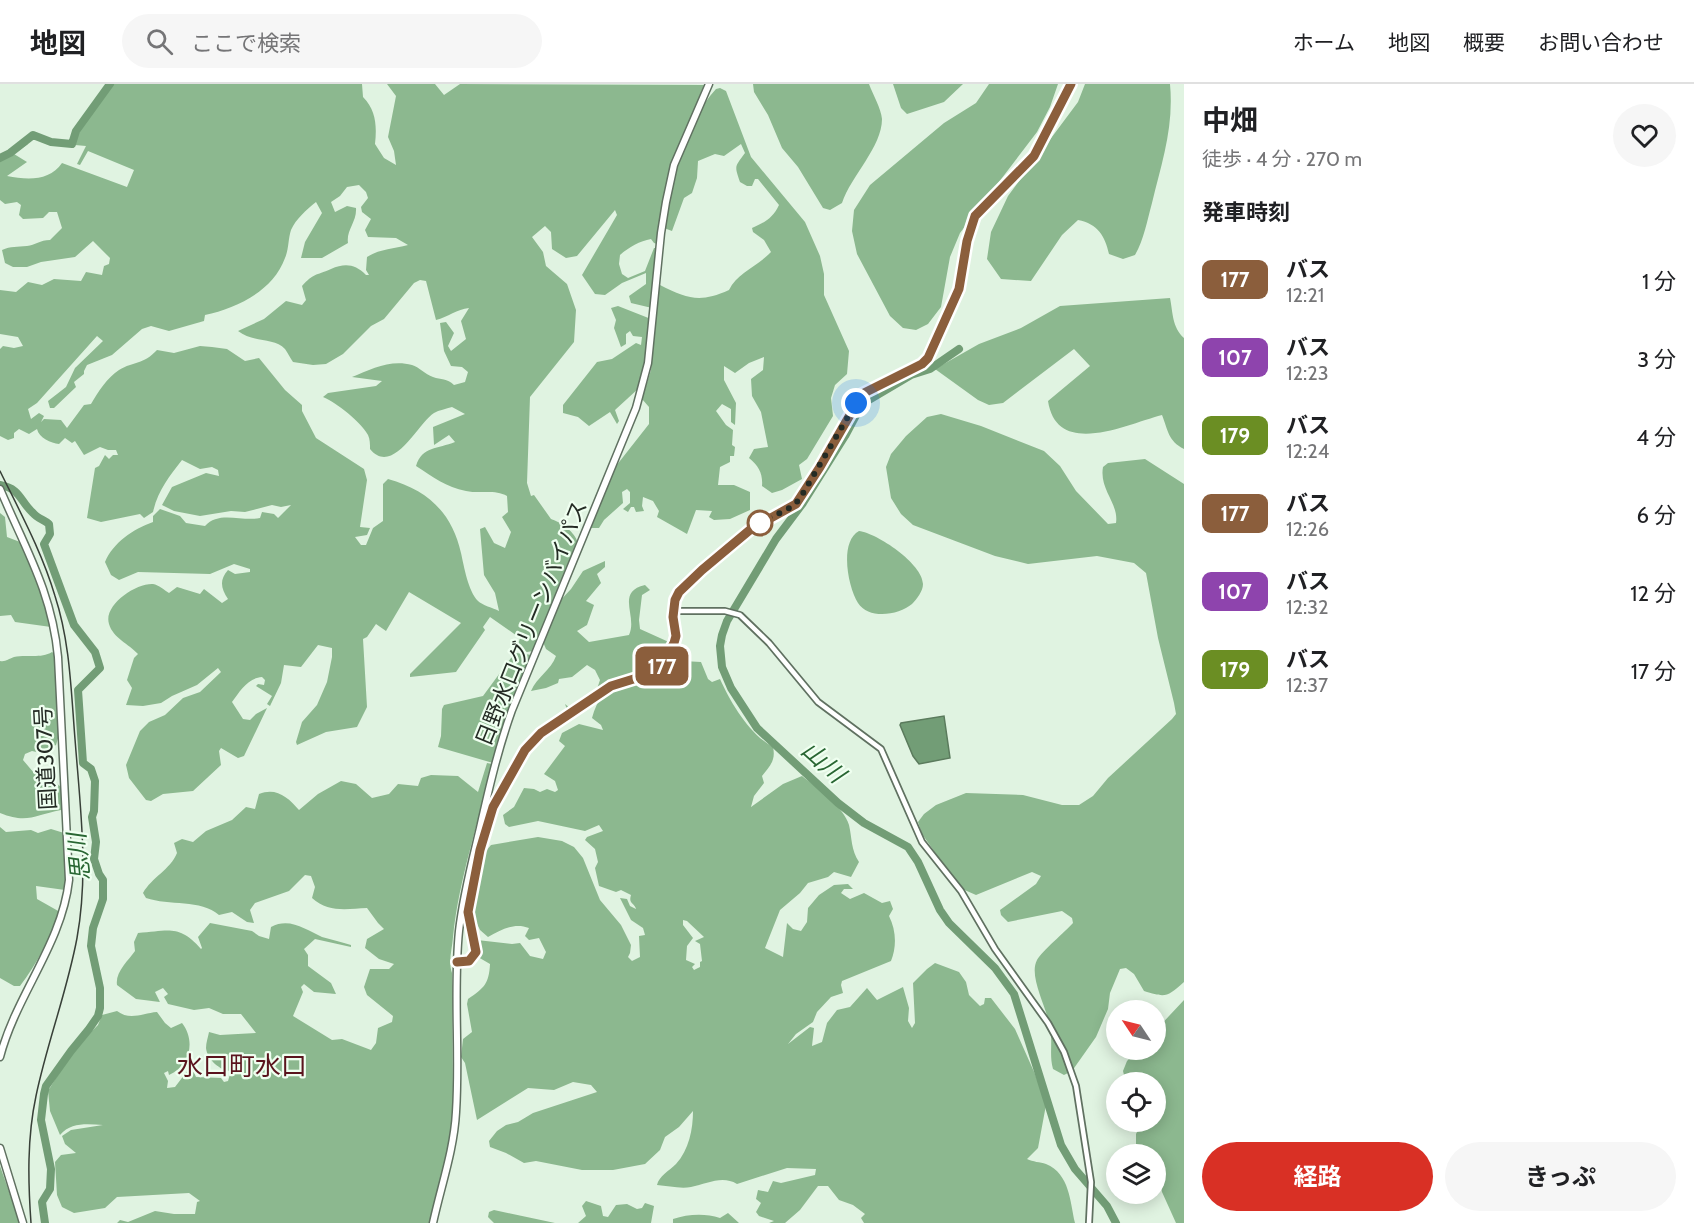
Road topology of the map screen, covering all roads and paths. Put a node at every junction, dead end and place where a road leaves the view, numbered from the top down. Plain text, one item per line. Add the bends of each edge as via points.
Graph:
1 (709, 84) edge
2 (1071, 84) edge
3 (0, 489) edge
4 (674, 611) junction
5 (458, 950) junction
6 (466, 961) junction
7 (457, 962) junction
8 (0, 1057) edge
9 (0, 1148) edge
10 (23, 1223) edge
11 (433, 1223) edge
12 (1089, 1223) edge

1 - 5 highway, 日野水口グリーンバイパス via 678,156 666,202 642,388 499,747 473,856
2 - 4 main road via 1034,156 975,216 959,289 928,358 862,394 799,500 751,529 702,570 679,592
3 - 8 highway, 国道307号 via 44,586 54,628 69,880 58,928 11,1021
4 - 6 main road via 674,643 661,667 611,686 541,733 525,750 485,829 468,912 476,952
4 - 12 street via 732,612 747,620 818,702 876,743 886,756 922,843 960,891 1064,1052 1076,1086 1091,1182
5 - 6 main road
5 - 7 highway, 日野水口グリーンバイパス
6 - 7 main road
7 - 11 highway, 日野水口グリーンバイパス via 454,1138
9 - 10 highway

